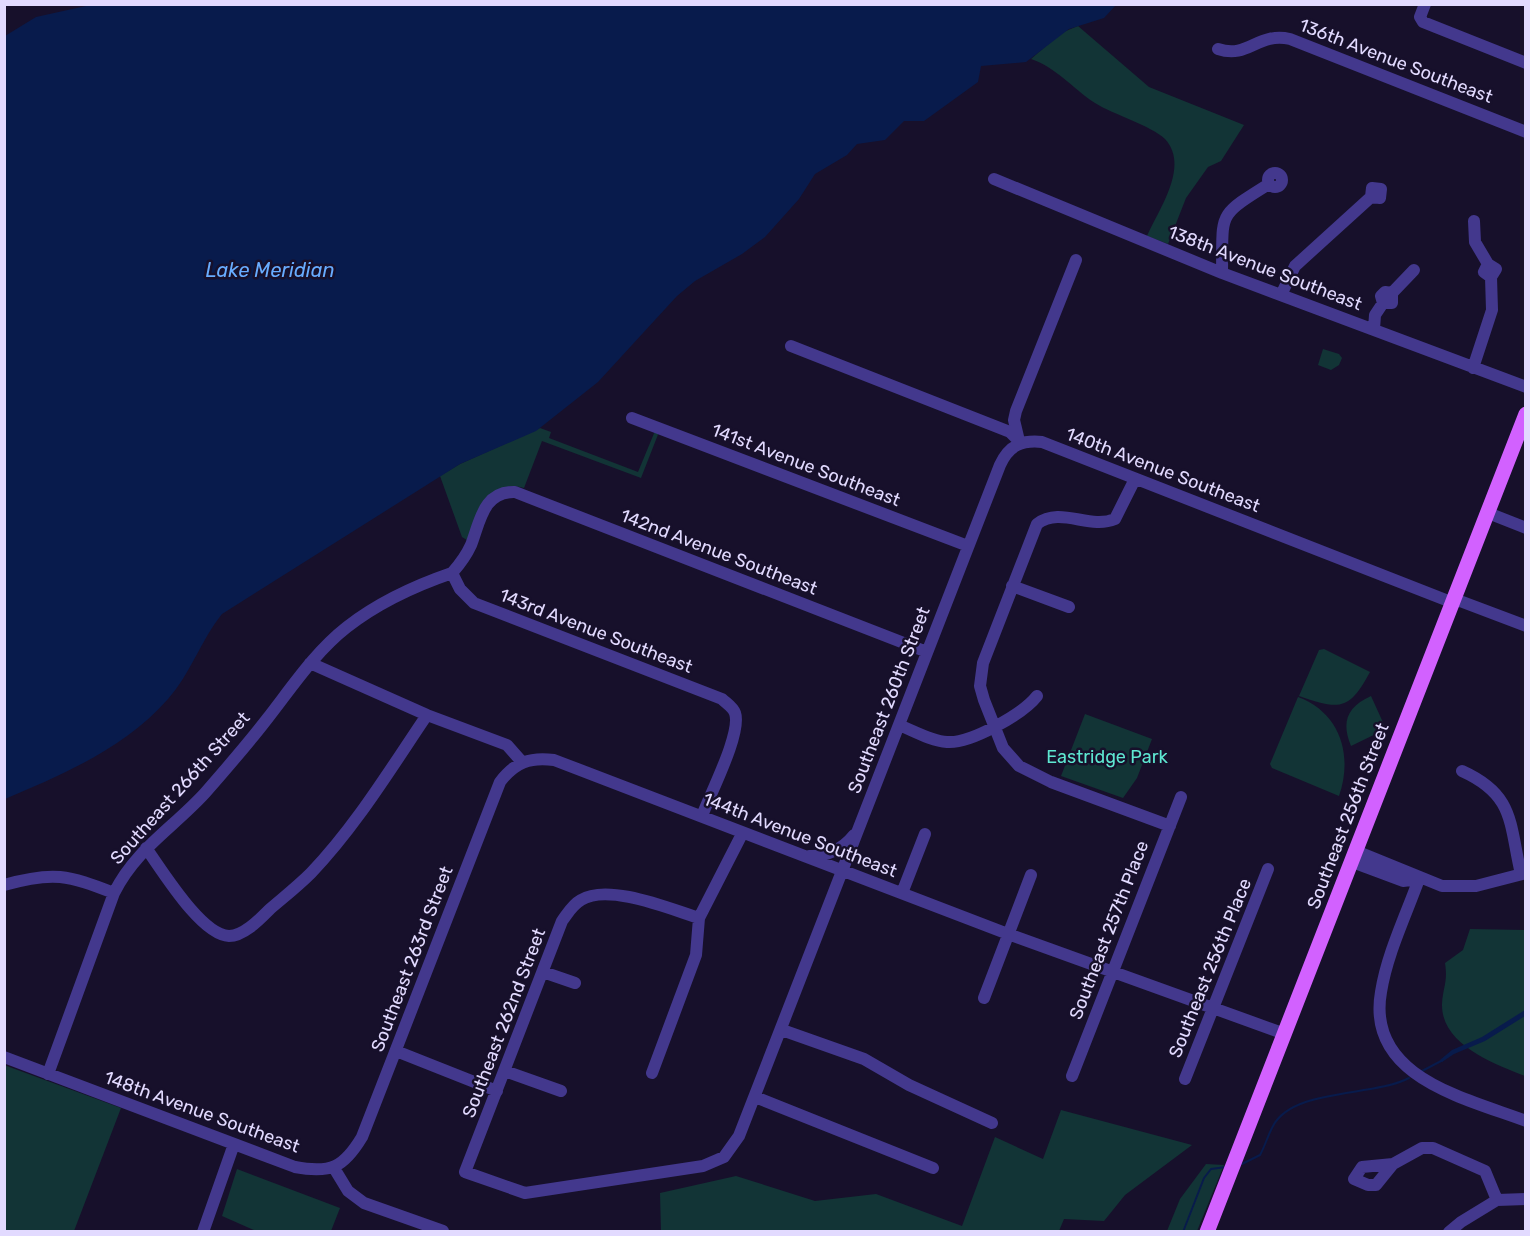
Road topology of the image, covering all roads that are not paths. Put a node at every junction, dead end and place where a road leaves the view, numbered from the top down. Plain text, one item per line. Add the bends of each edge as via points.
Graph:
1 (1425, 4) edge
2 (1218, 49) dead end
3 (1526, 63) edge
4 (1526, 132) edge
5 (994, 179) dead end
6 (1269, 184) dead end
7 (1371, 197) dead end
8 (1474, 221) dead end
9 (1076, 260) dead end
10 (1414, 270) dead end
11 (1222, 273) junction
12 (1281, 295) junction
13 (1374, 329) junction
14 (791, 346) dead end
15 (1473, 368) junction
16 (1526, 387) edge
17 (1526, 414) edge
18 (632, 418) dead end
19 (1020, 442) junction
20 (1135, 479) junction
21 (1488, 513) junction
22 (1526, 528) edge
23 (968, 546) junction
24 (452, 573) junction
25 (1012, 586) junction
26 (1451, 602) junction
27 (1069, 607) dead end
28 (1526, 626) edge
29 (927, 652) junction
30 (310, 663) junction
31 (1037, 696) dead end
32 (427, 715) junction
33 (899, 725) junction
34 (994, 725) junction
35 (522, 762) junction
36 (1462, 771) dead end
37 (1180, 797) dead end
38 (702, 816) junction
39 (1170, 826) junction
40 (860, 827) junction
41 (742, 834) junction
42 (925, 834) dead end
43 (146, 848) junction
44 (798, 854) junction
45 (1354, 857) junction
46 (1268, 869) dead end
47 (842, 871) junction
48 (1523, 874) edge
49 (1031, 875) dead end
50 (1419, 879) junction
51 (4, 885) edge
52 (114, 893) junction
53 (902, 894) junction
54 (699, 918) junction
55 (1008, 934) junction
56 (543, 972) junction
57 (1112, 972) junction
58 (575, 983) dead end
59 (984, 998) dead end
60 (1213, 1010) junction
61 (782, 1030) junction
62 (1285, 1034) junction
63 (396, 1051) junction
64 (4, 1057) edge
65 (505, 1071) junction
66 (652, 1073) dead end
67 (48, 1074) junction
68 (1072, 1076) dead end
69 (1185, 1079) dead end
70 (497, 1091) junction
71 (561, 1091) dead end
72 (755, 1097) junction
73 (1526, 1121) edge
74 (992, 1123) dead end
75 (234, 1144) junction
76 (724, 1157) joint
77 (1393, 1164) dead end
78 (334, 1168) junction
79 (933, 1168) dead end
80 (1526, 1198) edge
81 (1497, 1200) junction
82 (443, 1231) edge
83 (203, 1232) edge
84 (1207, 1232) edge
85 (1449, 1232) edge

1 - 3 street via 1420,17 1423,22
2 - 4 street, 136th Avenue Southeast via 1237,53 1270,37 1290,39
5 - 11 street, 138th Avenue Southeast
6 - 11 street via 1227,212 1223,223
7 - 12 street via 1295,266
8 - 15 street via 1475,242 1490,271 1492,310
9 - 19 street via 1016,411 1014,420
10 - 13 street via 1392,293 1392,303 1383,303 1375,315
11 - 12 street, 138th Avenue Southeast
12 - 13 street, 138th Avenue Southeast
13 - 15 street, 138th Avenue Southeast
14 - 19 street, 140th Avenue Southeast via 1010,432
15 - 16 street, 138th Avenue Southeast
17 - 21 main road, Southeast 256th Street
18 - 23 street, 141st Avenue Southeast
19 - 20 street, 140th Avenue Southeast via 1042,442
19 - 23 street, Southeast 260th Street via 1004,455
20 - 25 street via 1115,519 1107,523 1058,516 1046,517 1037,524
20 - 26 street, 140th Avenue Southeast
21 - 22 street
21 - 26 main road, Southeast 256th Street
23 - 29 street, Southeast 260th Street
24 - 29 street, 142nd Avenue Southeast via 470,547 485,505 497,495 523,494
24 - 30 street, Southeast 266th Street via 391,598 348,627
24 - 38 street, 143rd Avenue Southeast via 460,589 474,603 722,699 735,713 733,737
25 - 27 street
25 - 34 street via 980,675
26 - 28 street, 140th Avenue Southeast via 1460,601
26 - 45 main road, Southeast 256th Street
29 - 33 street, Southeast 260th Street
30 - 32 street
30 - 43 street, Southeast 266th Street via 203,795
31 - 34 street via 1022,711
32 - 35 street via 507,745
32 - 43 street via 377,789 311,873 249,927 230,936 201,920
33 - 34 street via 947,742 967,739
33 - 40 street, Southeast 260th Street
34 - 39 street via 1008,754 1027,771
35 - 38 street, 144th Avenue Southeast via 554,760
35 - 63 street, Southeast 263rd Street via 509,770 491,801
36 - 48 street via 1489,785 1504,803
37 - 39 street, Southeast 257th Place
38 - 41 street, 144th Avenue Southeast
39 - 57 street, Southeast 257th Place
40 - 44 street via 837,849 823,855
40 - 47 street, Southeast 260th Street
41 - 44 street, 144th Avenue Southeast
41 - 54 street
42 - 53 street
43 - 52 street, Southeast 266th Street via 129,866
44 - 47 street, 144th Avenue Southeast
45 - 50 street via 1403,881
45 - 62 main road, Southeast 256th Street
46 - 60 street, Southeast 256th Place
47 - 53 street, 144th Avenue Southeast
47 - 61 street, Southeast 260th Street
48 - 50 street via 1457,888
49 - 55 street
50 - 73 street via 1380,993 1380,1013 1389,1047 1408,1070 1443,1090
51 - 52 street via 29,877 56,875
52 - 67 street, Southeast 266th Street
53 - 55 street, 144th Avenue Southeast
54 - 56 street, Southeast 262nd Street via 621,895 588,896 571,908 562,921
54 - 66 street via 696,955
55 - 57 street, 144th Avenue Southeast
55 - 59 street
56 - 58 street
56 - 65 street, Southeast 262nd Street
57 - 60 street, 144th Avenue Southeast
57 - 68 street, Southeast 257th Place
60 - 62 street, 144th Avenue Southeast via 1235,1014
60 - 69 street, Southeast 256th Place
61 - 72 street, Southeast 260th Street
61 - 74 street via 864,1059 909,1085
62 - 84 main road, Southeast 256th Street
63 - 70 street
63 - 78 street, Southeast 263rd Street via 362,1137
64 - 67 street, 148th Avenue Southeast
65 - 70 street, Southeast 262nd Street
65 - 71 street
67 - 75 street, 148th Avenue Southeast
70 - 76 street, Southeast 262nd Street via 465,1172 525,1193 703,1166
72 - 76 street, Southeast 260th Street via 739,1136
72 - 79 street
75 - 78 street, 148th Avenue Southeast via 295,1167 315,1171
75 - 83 street
77 - 81 street via 1422,1148 1445,1151 1485,1171
78 - 82 street via 348,1191 359,1200
80 - 81 street
81 - 85 street

